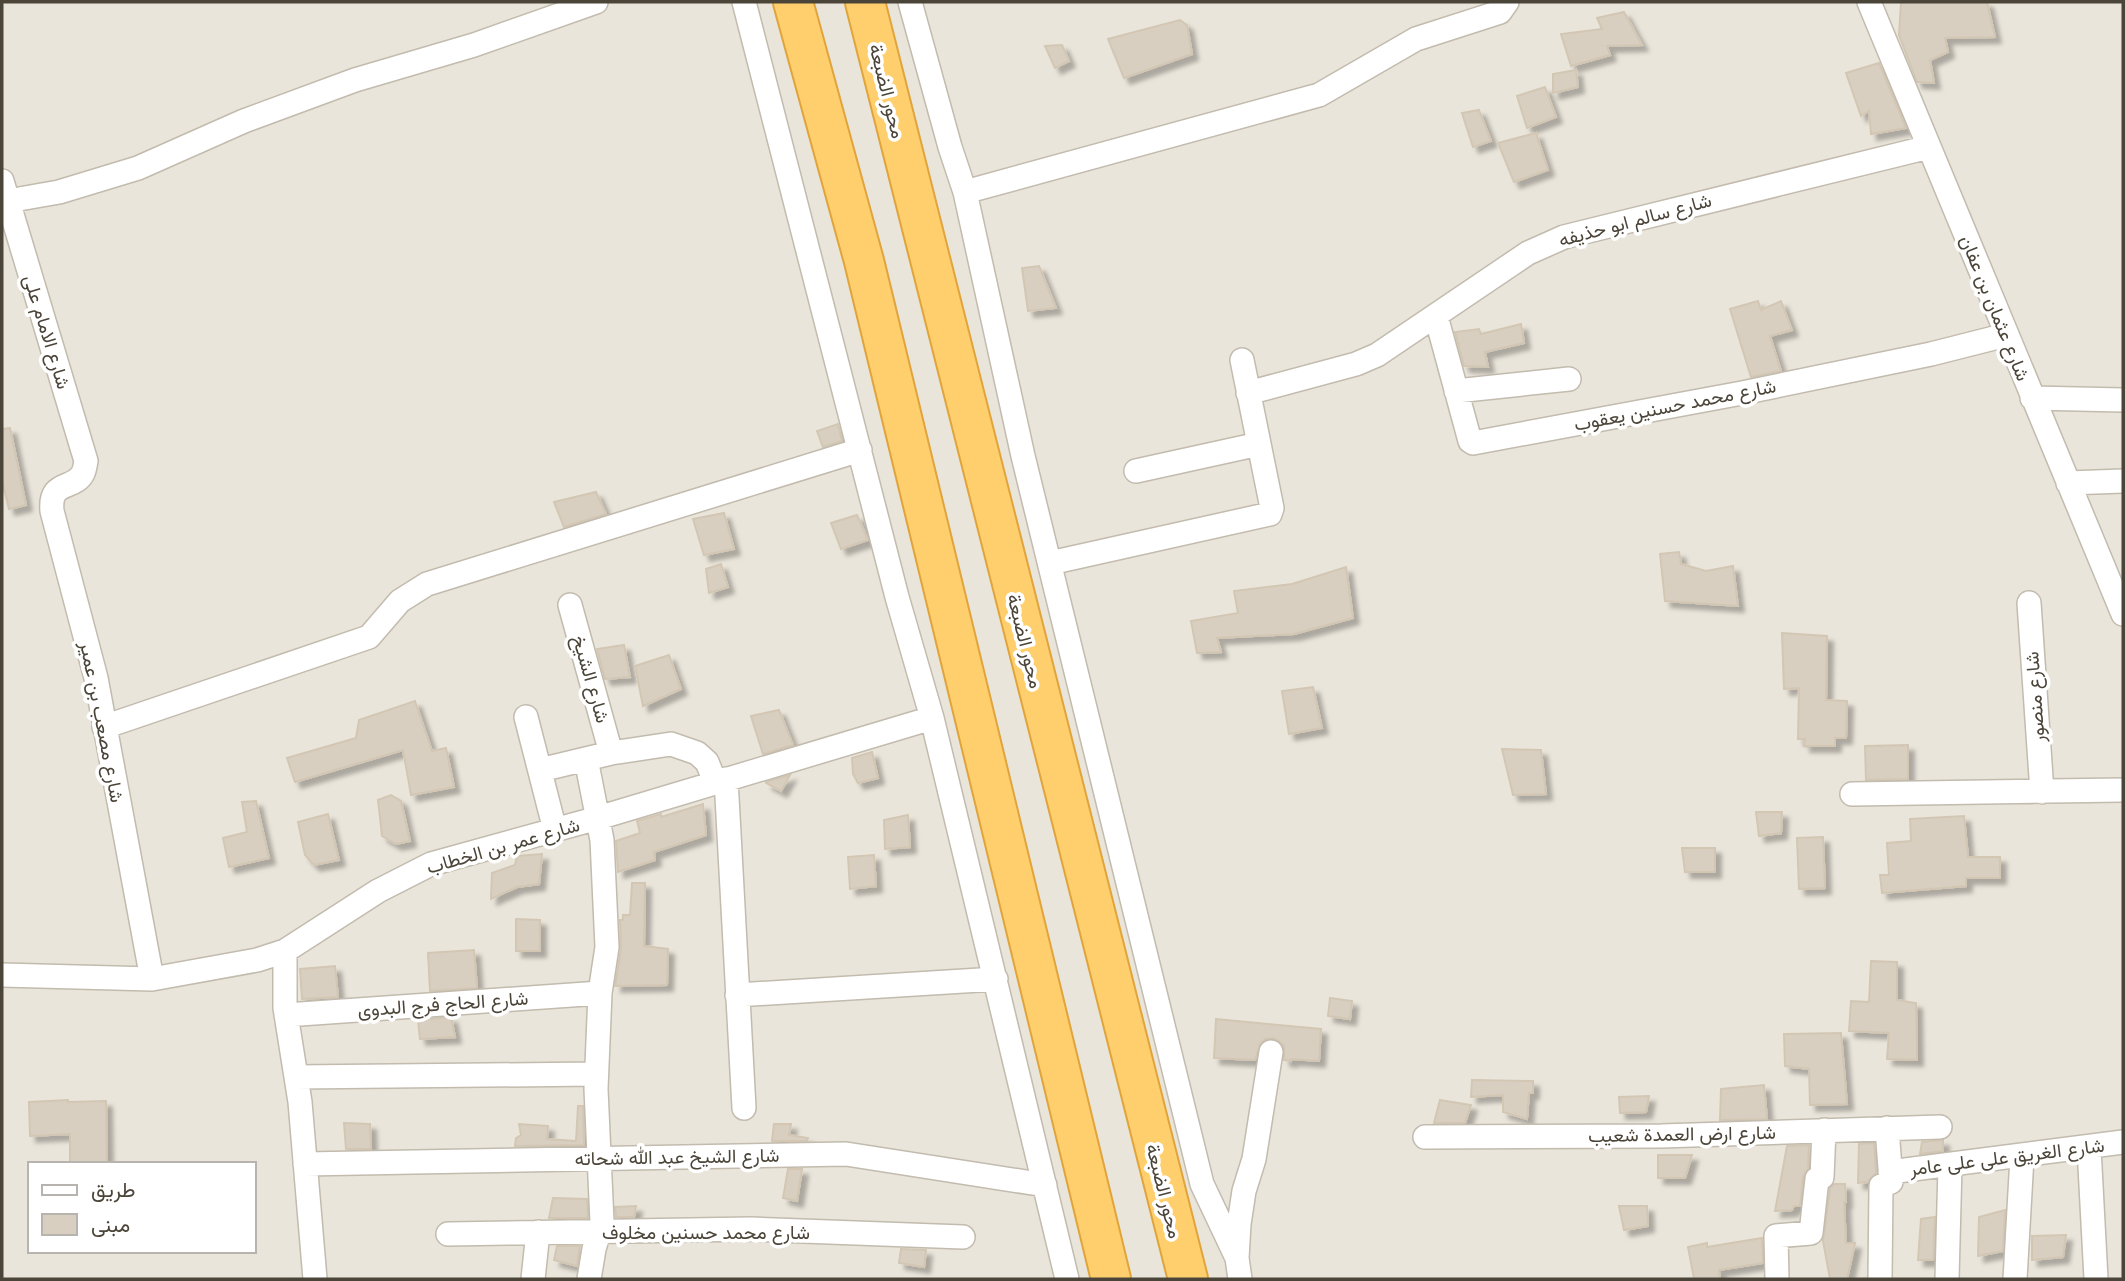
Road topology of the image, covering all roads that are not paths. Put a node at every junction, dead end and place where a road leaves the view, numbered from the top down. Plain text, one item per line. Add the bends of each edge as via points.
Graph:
1 (596, 2) edge
2 (744, 2) edge
3 (793, 2) edge
4 (865, 2) edge
5 (909, 2) edge
6 (1507, 2) edge
7 (1869, 2) edge
8 (1929, 147) junction
9 (965, 192) junction
10 (4, 195) edge
11 (1436, 316) junction
12 (2006, 335) junction
13 (1242, 360) dead end
14 (1569, 379) dead end
15 (1456, 391) junction
16 (1248, 393) junction
17 (2032, 398) junction
18 (2123, 400) edge
19 (1259, 444) junction
20 (860, 450) junction
21 (1136, 471) dead end
22 (77, 480) joint
23 (2123, 481) edge
24 (2068, 483) junction
25 (1050, 563) junction
26 (2029, 603) dead end
27 (570, 605) dead end
28 (2123, 614) edge
29 (527, 717) dead end
30 (932, 718) junction
31 (104, 726) junction
32 (611, 753) junction
33 (586, 759) junction
34 (540, 770) junction
35 (721, 781) junction
36 (2123, 790) edge
37 (2042, 792) junction
38 (1852, 794) dead end
39 (598, 818) junction
40 (555, 830) junction
41 (285, 951) junction
42 (2, 975) edge
43 (152, 979) junction
44 (996, 979) junction
45 (600, 993) junction
46 (737, 995) junction
47 (286, 1015) junction
48 (1271, 1052) dead end
49 (596, 1074) junction
50 (296, 1077) junction
51 (744, 1108) dead end
52 (1940, 1127) dead end
53 (1887, 1128) junction
54 (1824, 1130) junction
55 (1424, 1137) dead end
56 (2123, 1142) edge
57 (2089, 1148) junction
58 (2022, 1157) junction
59 (599, 1159) junction
60 (305, 1164) junction
61 (1950, 1166) junction
62 (1890, 1172) junction
63 (1045, 1185) junction
64 (599, 1231) junction
65 (538, 1232) junction
66 (448, 1234) dead end
67 (963, 1237) dead end
68 (1239, 1269) edge
69 (315, 1279) edge
70 (533, 1279) edge
71 (589, 1279) edge
72 (1067, 1279) edge
73 (1111, 1279) edge
74 (1188, 1279) edge
75 (1777, 1279) edge
76 (1880, 1279) edge
77 (1947, 1279) edge
78 (2015, 1279) edge
79 (2096, 1279) edge

1 - 10 street via 355,80 244,121 138,168 59,192
2 - 20 street
3 - 73 highway via 864,261
4 - 74 highway, محور الضبعة
5 - 9 street
6 - 9 street via 1500,12 1416,39 1319,95
7 - 8 street, شارع عثمان بن عفان
8 - 11 street, شارع سالم ابو حذيفه via 1564,237 1528,253
8 - 12 street, شارع عثمان بن عفان
9 - 25 street
10 - 22 street, شارع الامام على via 85,452 83,473
11 - 15 street, شارع محمد حسنين يعقوب
11 - 16 street, شارع سالم ابو حذيفه via 1356,364
12 - 15 street, شارع محمد حسنين يعقوب via 1742,393 1474,443
12 - 17 street, شارع عثمان بن عفان
13 - 16 street
14 - 15 street
16 - 19 street
17 - 18 street
17 - 24 street, شارع عثمان بن عفان
19 - 21 street
19 - 25 street via 1272,508 1267,516
20 - 30 street
20 - 31 street via 427,584 400,601 369,637
22 - 31 street, شارع مصعب بن عمير via 53,495 52,511 96,678
23 - 24 street
24 - 28 street, شارع عثمان بن عفان
25 - 68 street via 1202,1184
26 - 37 street, شارع منصور
27 - 32 street, شارع الشيخ
29 - 34 street
30 - 35 street, شارع عمر بن الخطاب
30 - 44 street
31 - 43 street, شارع مصعب بن عمير
32 - 33 street
32 - 35 street via 657,744 685,747 707,762
33 - 34 street
33 - 39 street
34 - 40 street
35 - 39 street, شارع عمر بن الخطاب
35 - 46 street
36 - 37 street
37 - 38 street
39 - 40 street, شارع عمر بن الخطاب
39 - 45 street via 607,947
40 - 41 street, شارع عمر بن الخطاب via 431,864 378,891
41 - 43 street, شارع عمر بن الخطاب
41 - 47 street
42 - 43 street, شارع عمر بن الخطاب
44 - 46 street
44 - 63 street
45 - 47 street, شارع الحاج فرج البدوى
45 - 49 street
46 - 51 street
47 - 50 street
48 - 68 street via 1238,1224
49 - 50 street
49 - 59 street
50 - 60 street
52 - 53 street, شارع ارض العمدة شعيب
53 - 54 street, شارع ارض العمدة شعيب
53 - 62 street
54 - 55 street, شارع ارض العمدة شعيب
54 - 75 street via 1822,1177 1817,1180 1811,1233 1776,1236
56 - 57 street, شارع الغريق على على عامر
57 - 58 street, شارع الغريق على على عامر
57 - 79 street
58 - 61 street, شارع الغريق على على عامر
58 - 78 street
59 - 60 street, شارع الشيخ عبد الله شحاته
59 - 63 street, شارع الشيخ عبد الله شحاته via 846,1154
59 - 64 street
60 - 69 street
61 - 62 street, شارع الغريق على على عامر
61 - 77 street
62 - 76 street via 1891,1182 1881,1186
63 - 72 street
64 - 65 street, شارع محمد حسنين مخلوف
64 - 67 street, شارع محمد حسنين مخلوف via 751,1229
64 - 71 street
65 - 66 street, شارع محمد حسنين مخلوف
65 - 70 street

